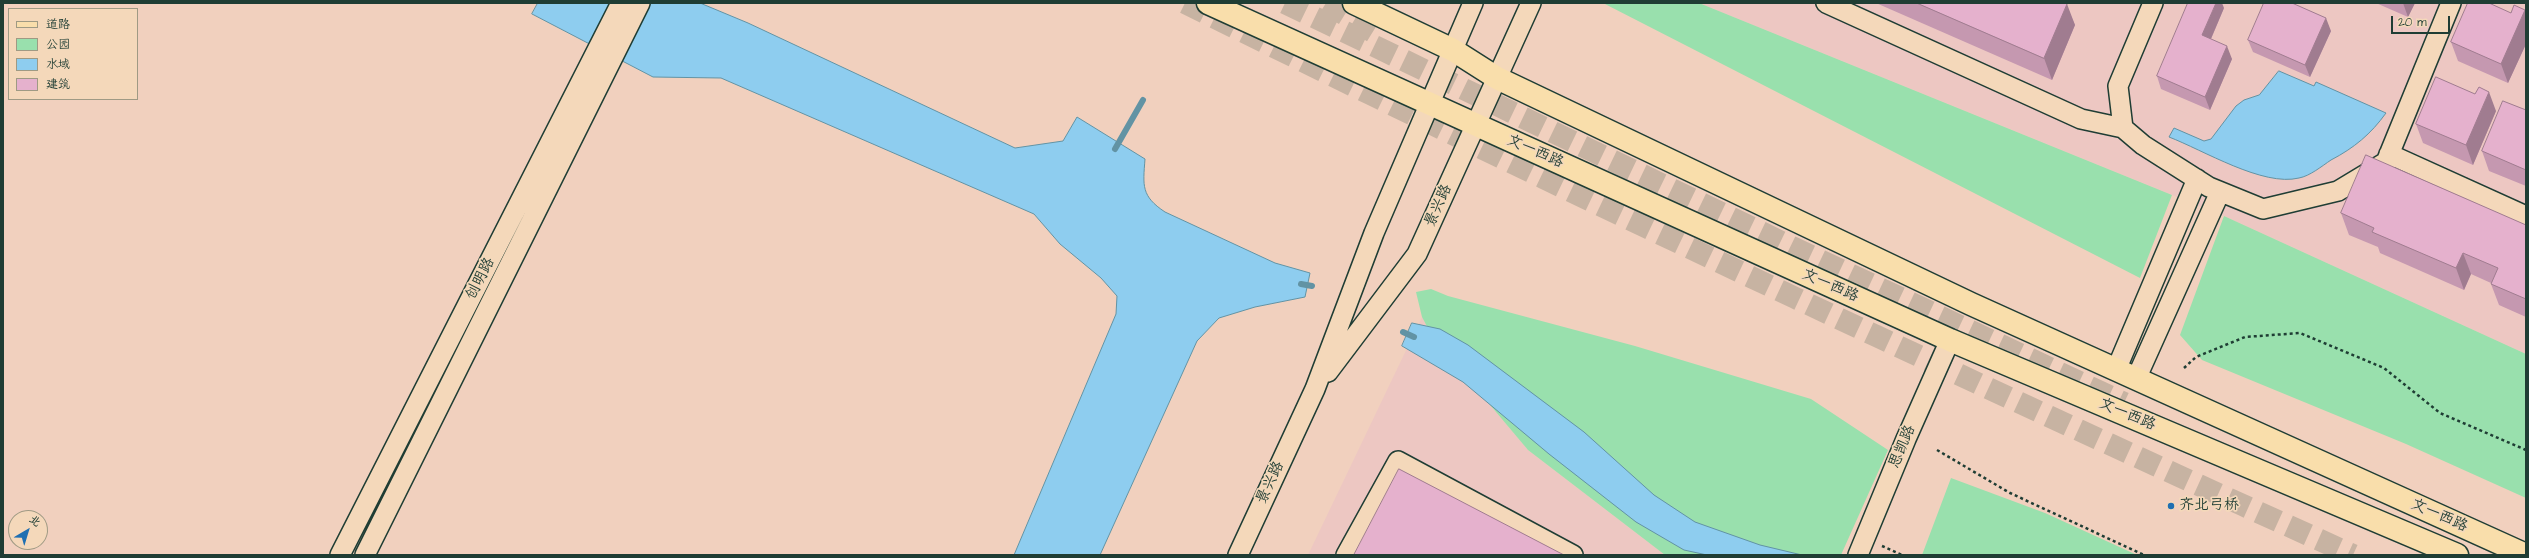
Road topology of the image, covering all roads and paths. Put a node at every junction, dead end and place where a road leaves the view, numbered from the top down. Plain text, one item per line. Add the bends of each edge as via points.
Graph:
1 (621, 3) edge
2 (640, 3) edge
3 (1208, 3) edge
4 (1354, 3) edge
5 (1473, 3) edge
6 (1531, 3) edge
7 (1826, 3) edge
8 (2153, 3) edge
9 (2451, 3) edge
10 (1453, 50) junction
11 (596, 71) junction
12 (1497, 78) junction
13 (1430, 104) junction
14 (1476, 125) junction
15 (2123, 128) junction
16 (2389, 154) junction
17 (2197, 179) junction
18 (2220, 192) junction
19 (2526, 216) edge
20 (1950, 340) junction
21 (2184, 368) dead end
22 (2116, 370) junction
23 (2136, 379) junction
24 (1315, 389) junction
25 (1937, 450) dead end
26 (2526, 450) edge
27 (343, 549) edge
28 (365, 555) edge
29 (1238, 555) edge
30 (1346, 555) edge
31 (1573, 555) edge
32 (1858, 555) edge
33 (2144, 555) edge
34 (2457, 555) edge
35 (2526, 555) edge

1 - 11 street, 创明路
2 - 11 street, 创明路
3 - 13 main road, 文一西路
4 - 10 main road, 文一西路
5 - 10 street, 景兴路
6 - 12 street, 景兴路
7 - 15 street via 2081,119
8 - 15 street via 2118,86
9 - 16 street
10 - 12 main road, 文一西路
10 - 13 street, 景兴路
11 - 27 street, 创明路
11 - 28 street, 创明路
12 - 14 street, 景兴路
12 - 22 main road, 文一西路 via 1971,304
13 - 14 main road, 文一西路
13 - 24 street, 景兴路 via 1374,233
14 - 20 main road, 文一西路
14 - 24 street, 景兴路 via 1417,254
15 - 17 street via 2143,146
16 - 18 street via 2386,162 2338,191 2263,209
16 - 19 street
17 - 18 street
17 - 22 street
18 - 23 street
20 - 32 street, 思凯路
20 - 34 main road, 文一西路
21 - 26 path via 2196,357 2245,337 2300,334 2384,368 2440,413
22 - 23 main road, 文一西路
23 - 35 main road, 文一西路
24 - 29 street, 景兴路
25 - 33 path via 2010,494
27 - 28 street
30 - 31 street via 1398,461

